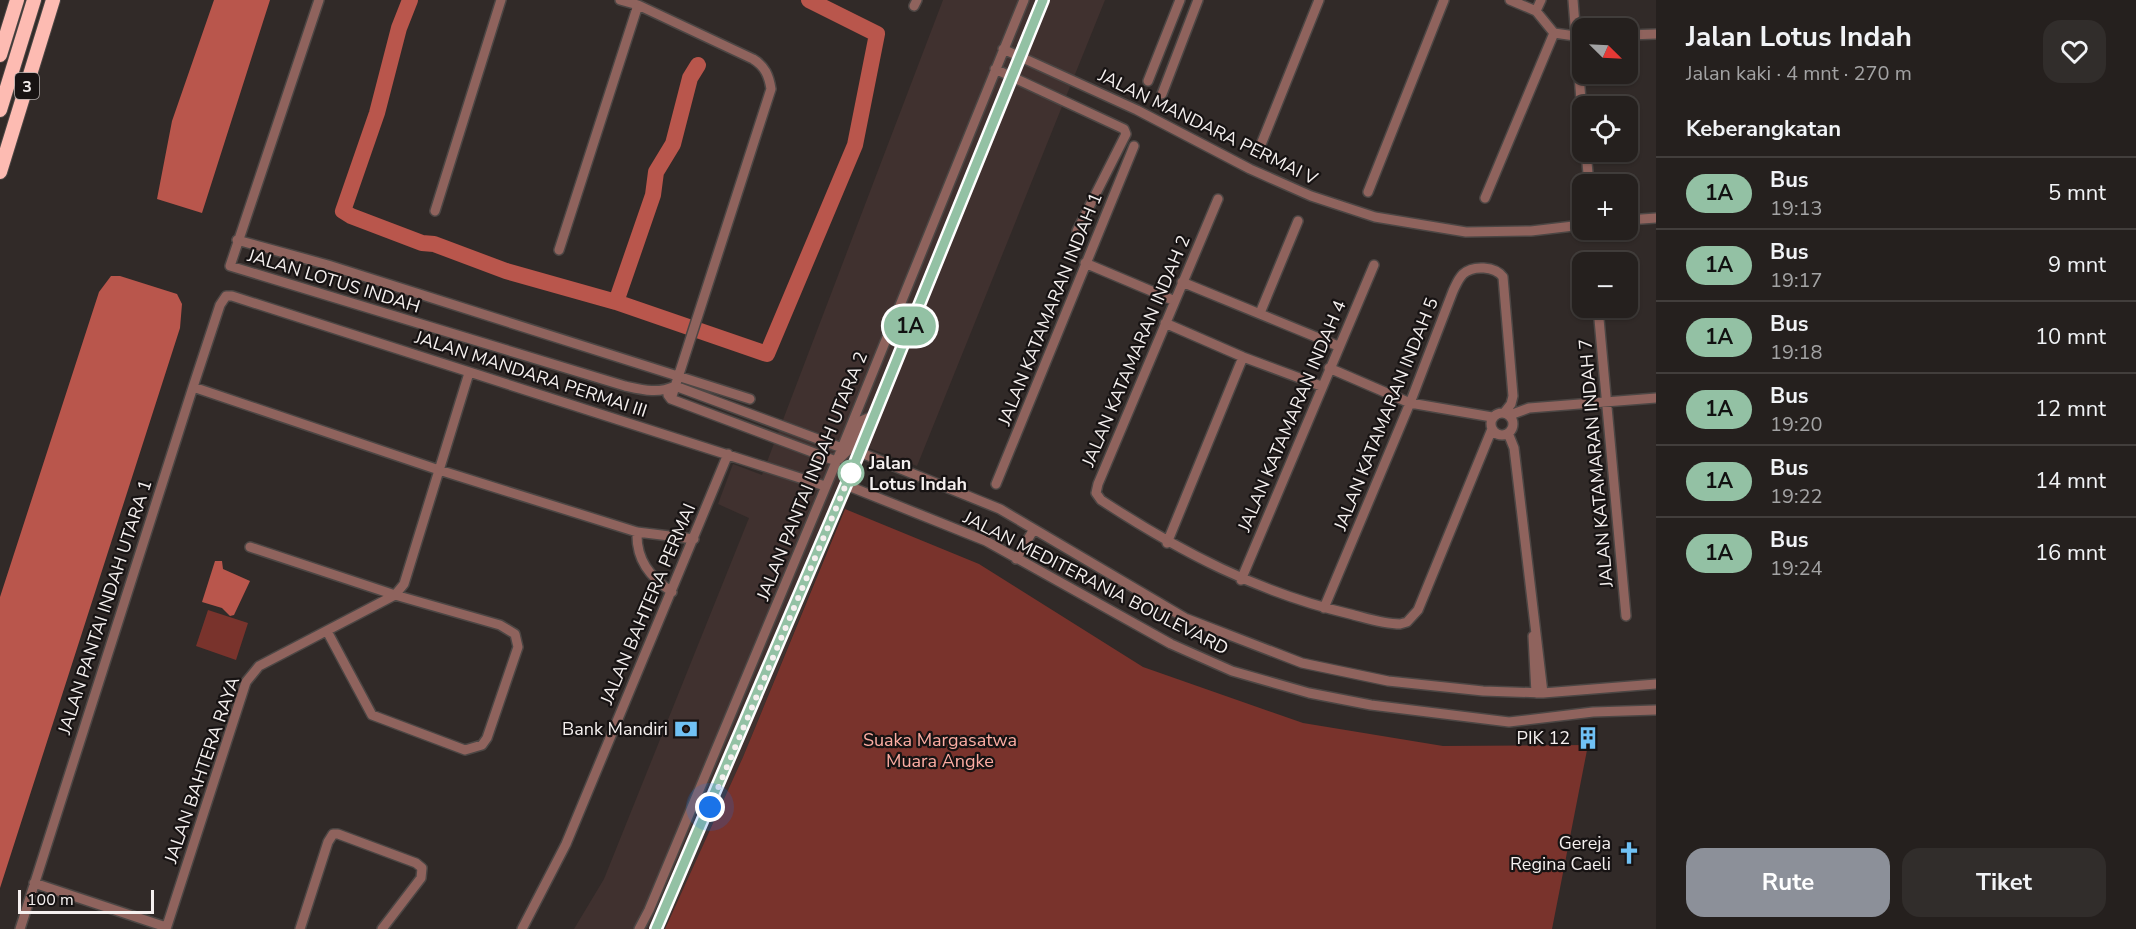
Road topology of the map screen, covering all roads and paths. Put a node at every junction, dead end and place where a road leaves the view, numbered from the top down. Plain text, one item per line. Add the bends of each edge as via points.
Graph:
1 (17, 0) edge
2 (34, 0) edge
3 (53, 0) edge
4 (320, 0) edge
5 (501, 0) edge
6 (620, 0) edge
7 (1024, 0) edge
8 (1043, 0) edge
9 (1180, 0) edge
10 (1198, 0) edge
11 (1319, 0) edge
12 (1444, 0) edge
13 (1510, 0) edge
14 (1541, 0) edge
15 (1573, 0) edge
16 (638, 5) junction
17 (1536, 11) junction
18 (1576, 18) edge
19 (1554, 33) junction
20 (1656, 34) edge
21 (1638, 35) edge
22 (1572, 36) edge
23 (1004, 49) junction
24 (0, 55) edge
25 (1020, 57) junction
26 (995, 69) junction
27 (1012, 76) junction
28 (1148, 81) dead end
29 (1162, 94) dead end
30 (0, 110) edge
31 (1134, 146) dead end
32 (1260, 147) dead end
33 (0, 172) edge
34 (1368, 192) dead end
35 (1485, 198) dead end
36 (1218, 199) dead end
37 (435, 211) dead end
38 (1656, 218) edge
39 (1638, 219) edge
40 (1298, 221) dead end
41 (1572, 226) edge
42 (1077, 231) dead end
43 (237, 240) junction
44 (559, 250) dead end
45 (1085, 263) junction
46 (1374, 265) dead end
47 (1182, 282) junction
48 (226, 296) joint
49 (1174, 301) junction
50 (1260, 314) junction
51 (1599, 318) edge
52 (1165, 323) junction
53 (1338, 346) junction
54 (1243, 357) junction
55 (1329, 368) junction
56 (469, 372) junction
57 (677, 381) junction
58 (1321, 386) junction
59 (193, 387) junction
60 (668, 395) junction
61 (1656, 398) edge
62 (750, 399) dead end
63 (1607, 401) junction
64 (1410, 403) junction
65 (1507, 414) junction
66 (873, 416) junction
67 (1492, 417) junction
68 (1492, 429) junction
69 (1509, 433) junction
70 (842, 448) junction
71 (859, 452) junction
72 (728, 454) junction
73 (836, 461) junction
74 (439, 470) junction
75 (996, 484) dead end
76 (846, 485) junction
77 (825, 486) junction
78 (1034, 529) junction
79 (637, 532) junction
80 (694, 540) junction
81 (1167, 543) junction
82 (250, 547) dead end
83 (1016, 559) junction
84 (1241, 580) junction
85 (672, 592) junction
86 (394, 595) junction
87 (1324, 608) junction
88 (1626, 616) dead end
89 (327, 631) junction
90 (1656, 684) edge
91 (1539, 693) junction
92 (1656, 710) edge
93 (34, 883) junction
94 (166, 928) edge
95 (20, 929) edge
96 (300, 929) edge
97 (382, 929) edge
98 (522, 929) edge
99 (639, 929) edge
100 (656, 929) edge

1 - 24 highway, 3
2 - 30 highway, 3
3 - 33 highway, 3
4 - 43 street, JALAN LOTUS INDAH
5 - 37 street
6 - 16 street
7 - 23 street, JALAN PANTAI INDAH UTARA 2
8 - 25 street, JALAN PANTAI INDAH UTARA 2
9 - 28 street
10 - 29 street
11 - 32 street
12 - 34 street
13 - 17 street
14 - 17 street
15 - 18 street
16 - 44 street
16 - 57 street via 760,64 769,76 771,89
17 - 19 street
19 - 22 street
19 - 35 street
20 - 21 street
23 - 25 street, JALAN MANDARA PERMAI V
23 - 26 street, JALAN PANTAI INDAH UTARA 2
25 - 27 street, JALAN PANTAI INDAH UTARA 2
25 - 41 street, JALAN MANDARA PERMAI V via 1137,110 1250,169 1311,196 1375,217 1466,232
26 - 27 street, JALAN KATAMARAN INDAH 1
26 - 70 street, JALAN PANTAI INDAH UTARA 2
27 - 42 street, JALAN KATAMARAN INDAH 1 via 1124,129 1126,134
27 - 66 street, JALAN PANTAI INDAH UTARA 2
31 - 45 street, JALAN KATAMARAN INDAH 1
36 - 47 street, JALAN KATAMARAN INDAH 2
38 - 39 street
40 - 50 street
43 - 57 street via 328,265
43 - 60 street, JALAN LOTUS INDAH via 230,266 625,386
45 - 49 street
45 - 75 street, JALAN KATAMARAN INDAH 1
46 - 53 street, JALAN KATAMARAN INDAH 4
47 - 49 street, JALAN KATAMARAN INDAH 2
47 - 50 street
48 - 56 street, JALAN MANDARA PERMAI III
48 - 59 street, JALAN PANTAI INDAH UTARA 1
49 - 52 street, JALAN KATAMARAN INDAH 2
50 - 53 street
51 - 63 street, JALAN KATAMARAN INDAH 7
52 - 54 street
52 - 81 street, JALAN KATAMARAN INDAH 2 via 1096,493
53 - 55 street, JALAN KATAMARAN INDAH 4
54 - 58 street
54 - 81 street
55 - 58 street, JALAN KATAMARAN INDAH 4
55 - 64 street
56 - 72 street, JALAN MANDARA PERMAI III
56 - 74 street
57 - 60 street
57 - 62 street
57 - 70 street
58 - 84 street, JALAN KATAMARAN INDAH 4
59 - 74 street
59 - 93 street, JALAN PANTAI INDAH UTARA 1
60 - 73 street, JALAN LOTUS INDAH
61 - 63 street
63 - 65 street via 1529,408
63 - 88 street, JALAN KATAMARAN INDAH 7
64 - 65 street, JALAN KATAMARAN INDAH 5 via 1461,276 1479,268 1496,271 1503,277 1513,396
64 - 67 street
64 - 87 street, JALAN KATAMARAN INDAH 5
65 - 67 street
65 - 69 street via 1512,427
66 - 71 street, JALAN PANTAI INDAH UTARA 2
66 - 73 street via 861,421 848,450
67 - 68 street
68 - 69 street via 1496,434
68 - 87 street, JALAN KATAMARAN INDAH 2 via 1412,618 1393,624
69 - 91 street via 1514,448
70 - 73 street, JALAN PANTAI INDAH UTARA 2
71 - 76 street, JALAN PANTAI INDAH UTARA 2
71 - 78 street, JALAN MEDITERANIA BOULEVARD via 970,494
72 - 77 street, JALAN MANDARA PERMAI III
72 - 80 street, JALAN BAHTERA PERMAI
73 - 77 street, JALAN PANTAI INDAH UTARA 2
74 - 79 street
74 - 86 street via 404,585
76 - 83 street, JALAN MEDITERANIA BOULEVARD via 986,541
76 - 100 street, JALAN PANTAI INDAH UTARA 2
77 - 99 street, JALAN PANTAI INDAH UTARA 2
78 - 83 street
78 - 91 street, JALAN MEDITERANIA BOULEVARD via 1185,618 1302,663 1388,681
79 - 80 street
79 - 85 street via 642,562 656,581
80 - 85 street, JALAN BAHTERA PERMAI
81 - 84 street, JALAN KATAMARAN INDAH 2
82 - 86 street
83 - 92 street, JALAN MEDITERANIA BOULEVARD via 1171,644 1232,671 1309,693 1509,722 1593,712
84 - 87 street, JALAN KATAMARAN INDAH 2
85 - 98 street, JALAN BAHTERA PERMAI via 566,844
86 - 89 street, JALAN BAHTERA RAYA
86 - 89 street via 501,625 515,634 518,647 482,746 465,750 372,716
89 - 94 street, JALAN BAHTERA RAYA via 260,666 246,682
90 - 91 street, JALAN MEDITERANIA BOULEVARD
93 - 94 street
93 - 95 street, JALAN PANTAI INDAH UTARA 1
96 - 97 street via 333,834 422,868 421,878

